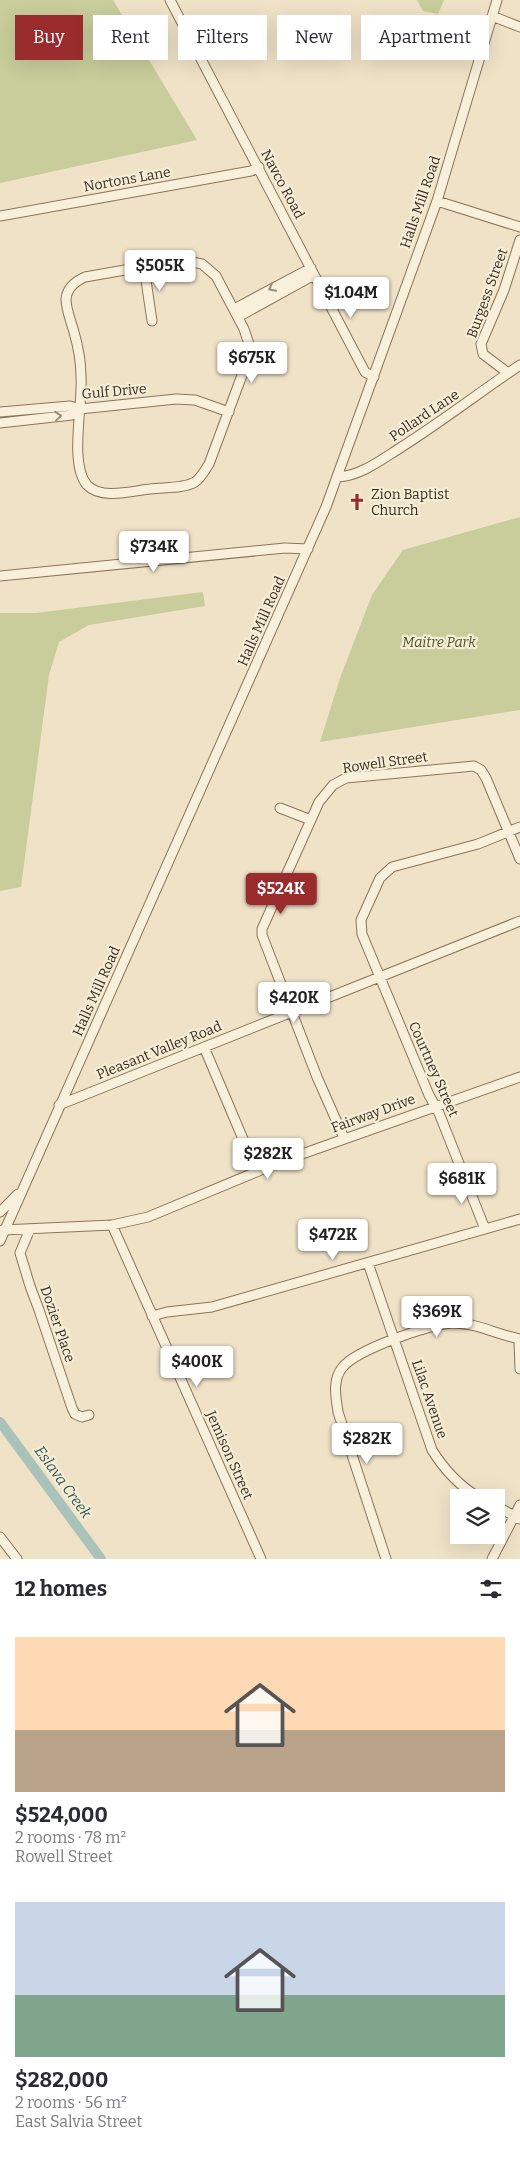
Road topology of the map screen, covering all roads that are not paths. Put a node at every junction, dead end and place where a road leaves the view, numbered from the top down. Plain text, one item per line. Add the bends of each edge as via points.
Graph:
1 (170, 0) edge
2 (497, 0) edge
3 (492, 16) junction
4 (520, 27) edge
5 (258, 167) junction
6 (436, 200) junction
7 (0, 216) edge
8 (520, 228) edge
9 (520, 240) edge
10 (144, 267) junction
11 (313, 271) junction
12 (236, 313) junction
13 (152, 320) dead end
14 (520, 365) edge
15 (508, 373) junction
16 (374, 377) junction
17 (80, 409) junction
18 (0, 412) edge
19 (229, 412) junction
20 (38, 414) junction
21 (0, 423) edge
22 (338, 477) junction
23 (308, 549) junction
24 (0, 576) edge
25 (280, 808) dead end
26 (311, 820) junction
27 (520, 826) edge
28 (509, 831) junction
29 (520, 860) edge
30 (520, 921) edge
31 (379, 977) junction
32 (291, 1012) junction
33 (204, 1047) junction
34 (520, 1077) edge
35 (59, 1105) junction
36 (435, 1106) junction
37 (344, 1138) junction
38 (257, 1172) junction
39 (24, 1188) junction
40 (0, 1212) edge
41 (520, 1219) edge
42 (112, 1225) junction
43 (30, 1229) junction
44 (485, 1229) junction
45 (3, 1230) edge
46 (0, 1241) edge
47 (368, 1263) junction
48 (152, 1316) junction
49 (520, 1339) edge
50 (395, 1340) junction
51 (520, 1368) edge
52 (89, 1415) dead end
53 (465, 1489) edge
54 (520, 1505) edge
55 (505, 1511) edge
56 (517, 1518) edge
57 (0, 1538) edge
58 (18, 1559) edge
59 (262, 1559) edge
60 (386, 1559) edge
61 (492, 1559) edge

1 - 5 street, Navco Road
2 - 3 street, Halls Mill Road
3 - 4 street
3 - 6 street, Halls Mill Road
5 - 7 street, Nortons Lane via 251,171
5 - 11 street, Navco Road
6 - 8 street
6 - 16 street, Halls Mill Road
9 - 15 street, Burgess Street via 504,290 481,344 483,354
10 - 12 street via 182,260 207,267 216,276
10 - 13 street
10 - 17 street via 85,277 68,290 67,309 82,377
11 - 12 street
11 - 16 street, Navco Road via 365,372
12 - 19 street via 247,336 249,353
14 - 15 street, Pollard Lane
15 - 22 street, Pollard Lane via 380,461 348,477
16 - 22 street, Halls Mill Road
17 - 19 street, Gulf Drive via 176,399 195,400
17 - 19 street via 77,463 81,475 93,489 102,492 195,482 209,464
17 - 20 street, Gulf Drive via 72,415
18 - 20 street
20 - 21 street
22 - 23 street, Halls Mill Road
23 - 24 street via 285,548
23 - 35 street, Halls Mill Road
25 - 26 street
26 - 28 street, Rowell Street via 327,790 346,778 474,766 486,778
26 - 32 street, Rowell Street via 262,929 263,941
27 - 28 street, Courtney Street
28 - 29 street
28 - 31 street, Courtney Street via 478,844 400,864 386,871 360,920 362,934
30 - 31 street, Pleasant Valley Road
31 - 32 street, Pleasant Valley Road
31 - 36 street, Courtney Street
32 - 33 street, Pleasant Valley Road
32 - 37 street, Rowell Street
33 - 35 street, Pleasant Valley Road
33 - 38 street
34 - 36 street, Fairway Drive
35 - 39 street, Halls Mill Road
36 - 37 street, Fairway Drive
36 - 44 street, Courtney Street
37 - 38 street, Fairway Drive
38 - 42 street, Fairway Drive via 148,1217
39 - 40 street
39 - 45 street, Halls Mill Road
41 - 44 street
42 - 43 street, Fairway Drive
42 - 48 street, Jemison Street
43 - 45 street, Fairway Drive
43 - 52 street, Dozier Place via 20,1253 30,1286 72,1408 82,1417
44 - 47 street
45 - 46 street, Halls Mill Road
47 - 48 street via 212,1307
47 - 50 street, Lilac Avenue
48 - 59 street, Jemison Street
49 - 50 street via 453,1323
49 - 51 street
50 - 53 street, Lilac Avenue via 432,1450 447,1472
50 - 60 street via 352,1358 342,1368 335,1388 338,1412
54 - 56 street
55 - 56 street
56 - 61 street
57 - 58 street

